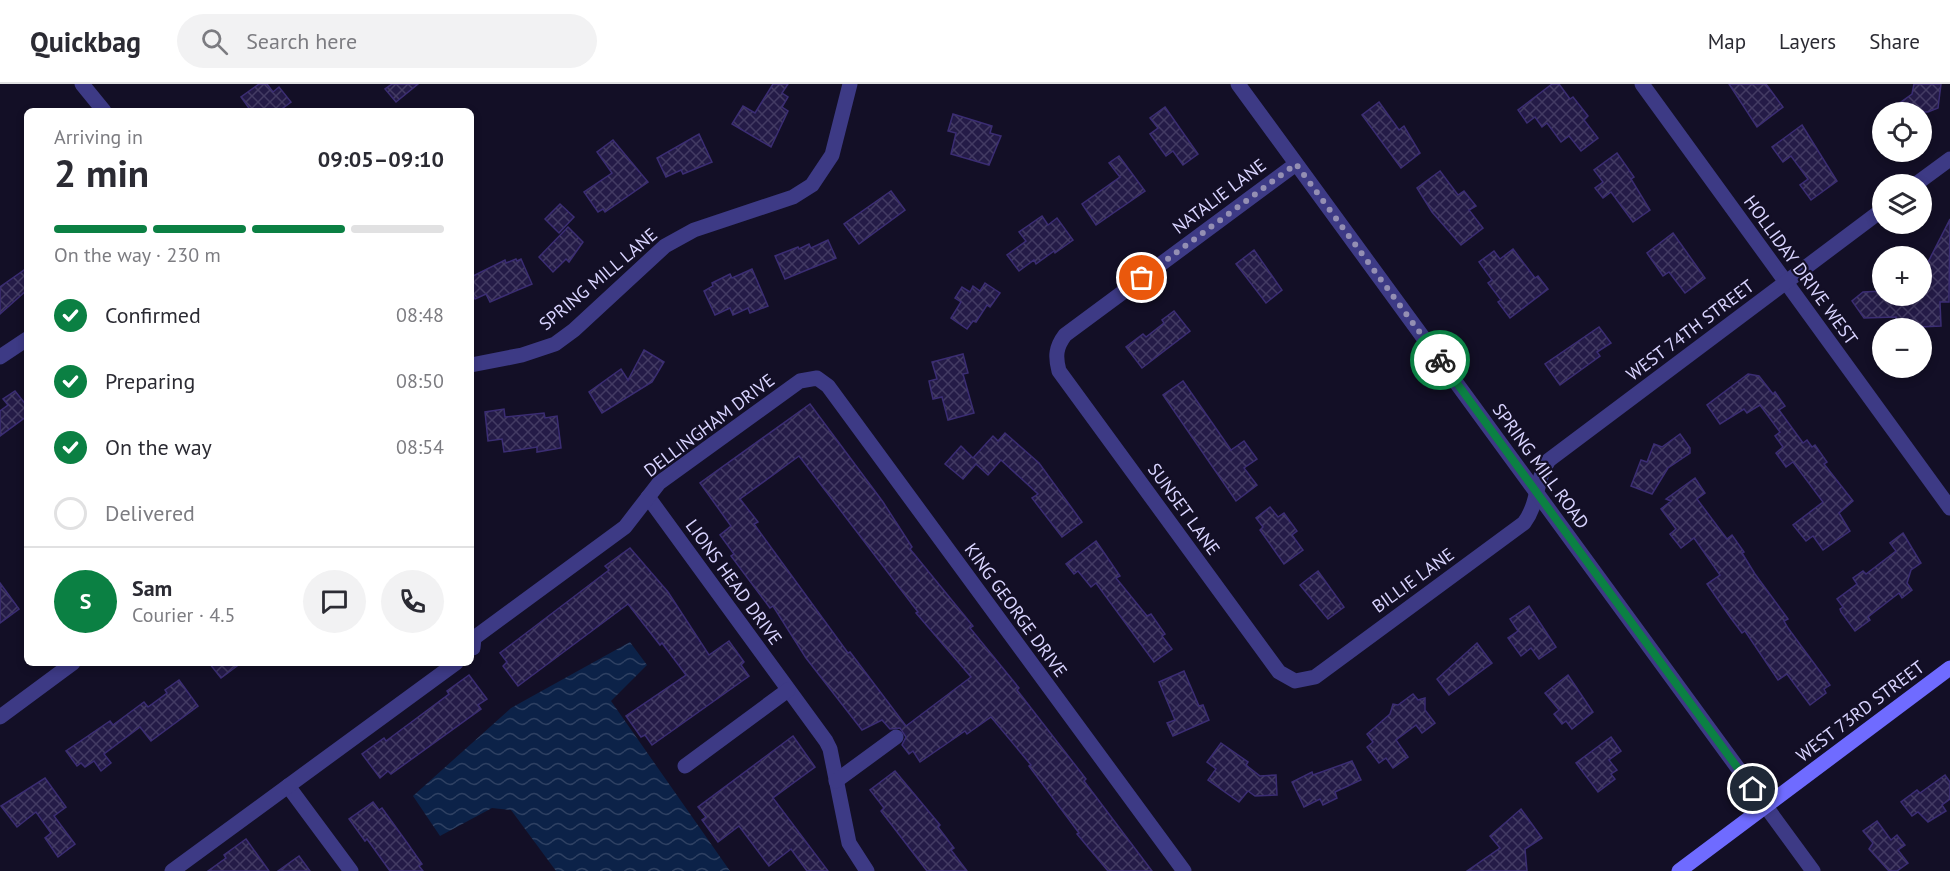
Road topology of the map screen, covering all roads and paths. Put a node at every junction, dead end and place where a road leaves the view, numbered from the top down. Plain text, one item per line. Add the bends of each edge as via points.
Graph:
1 (82, 84) edge
2 (850, 84) edge
3 (1238, 84) edge
4 (1642, 84) edge
5 (102, 108) edge
6 (1950, 159) edge
7 (1296, 164) junction
8 (1930, 174) edge
9 (1872, 218) edge
10 (1787, 282) junction
11 (24, 341) edge
12 (1057, 351) joint
13 (0, 357) edge
14 (474, 364) edge
15 (813, 377) joint
16 (1536, 492) junction
17 (648, 497) junction
18 (1950, 508) edge
19 (474, 638) edge
20 (70, 666) edge
21 (452, 666) edge
22 (1950, 668) edge
23 (1295, 681) joint
24 (788, 690) junction
25 (0, 717) edge
26 (896, 737) dead end
27 (685, 766) dead end
28 (836, 781) junction
29 (288, 786) junction
30 (1766, 807) junction
31 (172, 871) edge
32 (351, 871) edge
33 (867, 871) edge
34 (1184, 871) edge
35 (1679, 871) edge
36 (1813, 871) edge

1 - 5 street
2 - 14 street, SPRING MILL LANE via 832,155 812,185 793,196 694,230 665,246 555,344 522,356
3 - 7 street, SPRING MILL ROAD
4 - 10 street, HOLLIDAY DRIVE WEST
6 - 8 street
7 - 12 street, NATALIE LANE via 1065,335
7 - 16 street, SPRING MILL ROAD
9 - 10 street, WEST 74TH STREET
10 - 16 street, WEST 74TH STREET via 1549,460 1540,474
10 - 18 street, HOLLIDAY DRIVE WEST
11 - 13 street
12 - 23 street, SUNSET LANE via 1059,371 1279,672
15 - 17 street, DELLINGHAM DRIVE via 800,381 696,456 659,483
15 - 34 street, KING GEORGE DRIVE via 828,386
16 - 23 street, BILLIE LANE via 1533,511 1524,523 1315,677
16 - 30 street, SPRING MILL ROAD
17 - 19 street, DELLINGHAM DRIVE via 626,527
17 - 24 street, LIONS HEAD DRIVE
20 - 25 street
21 - 29 street
22 - 30 main road, WEST 73RD STREET
24 - 27 street
24 - 28 street, LIONS HEAD DRIVE via 830,749
26 - 28 street
28 - 33 street, LIONS HEAD DRIVE via 849,843
29 - 31 street
29 - 32 street
30 - 35 main road, WEST 73RD STREET
30 - 36 street, SPRING MILL ROAD

